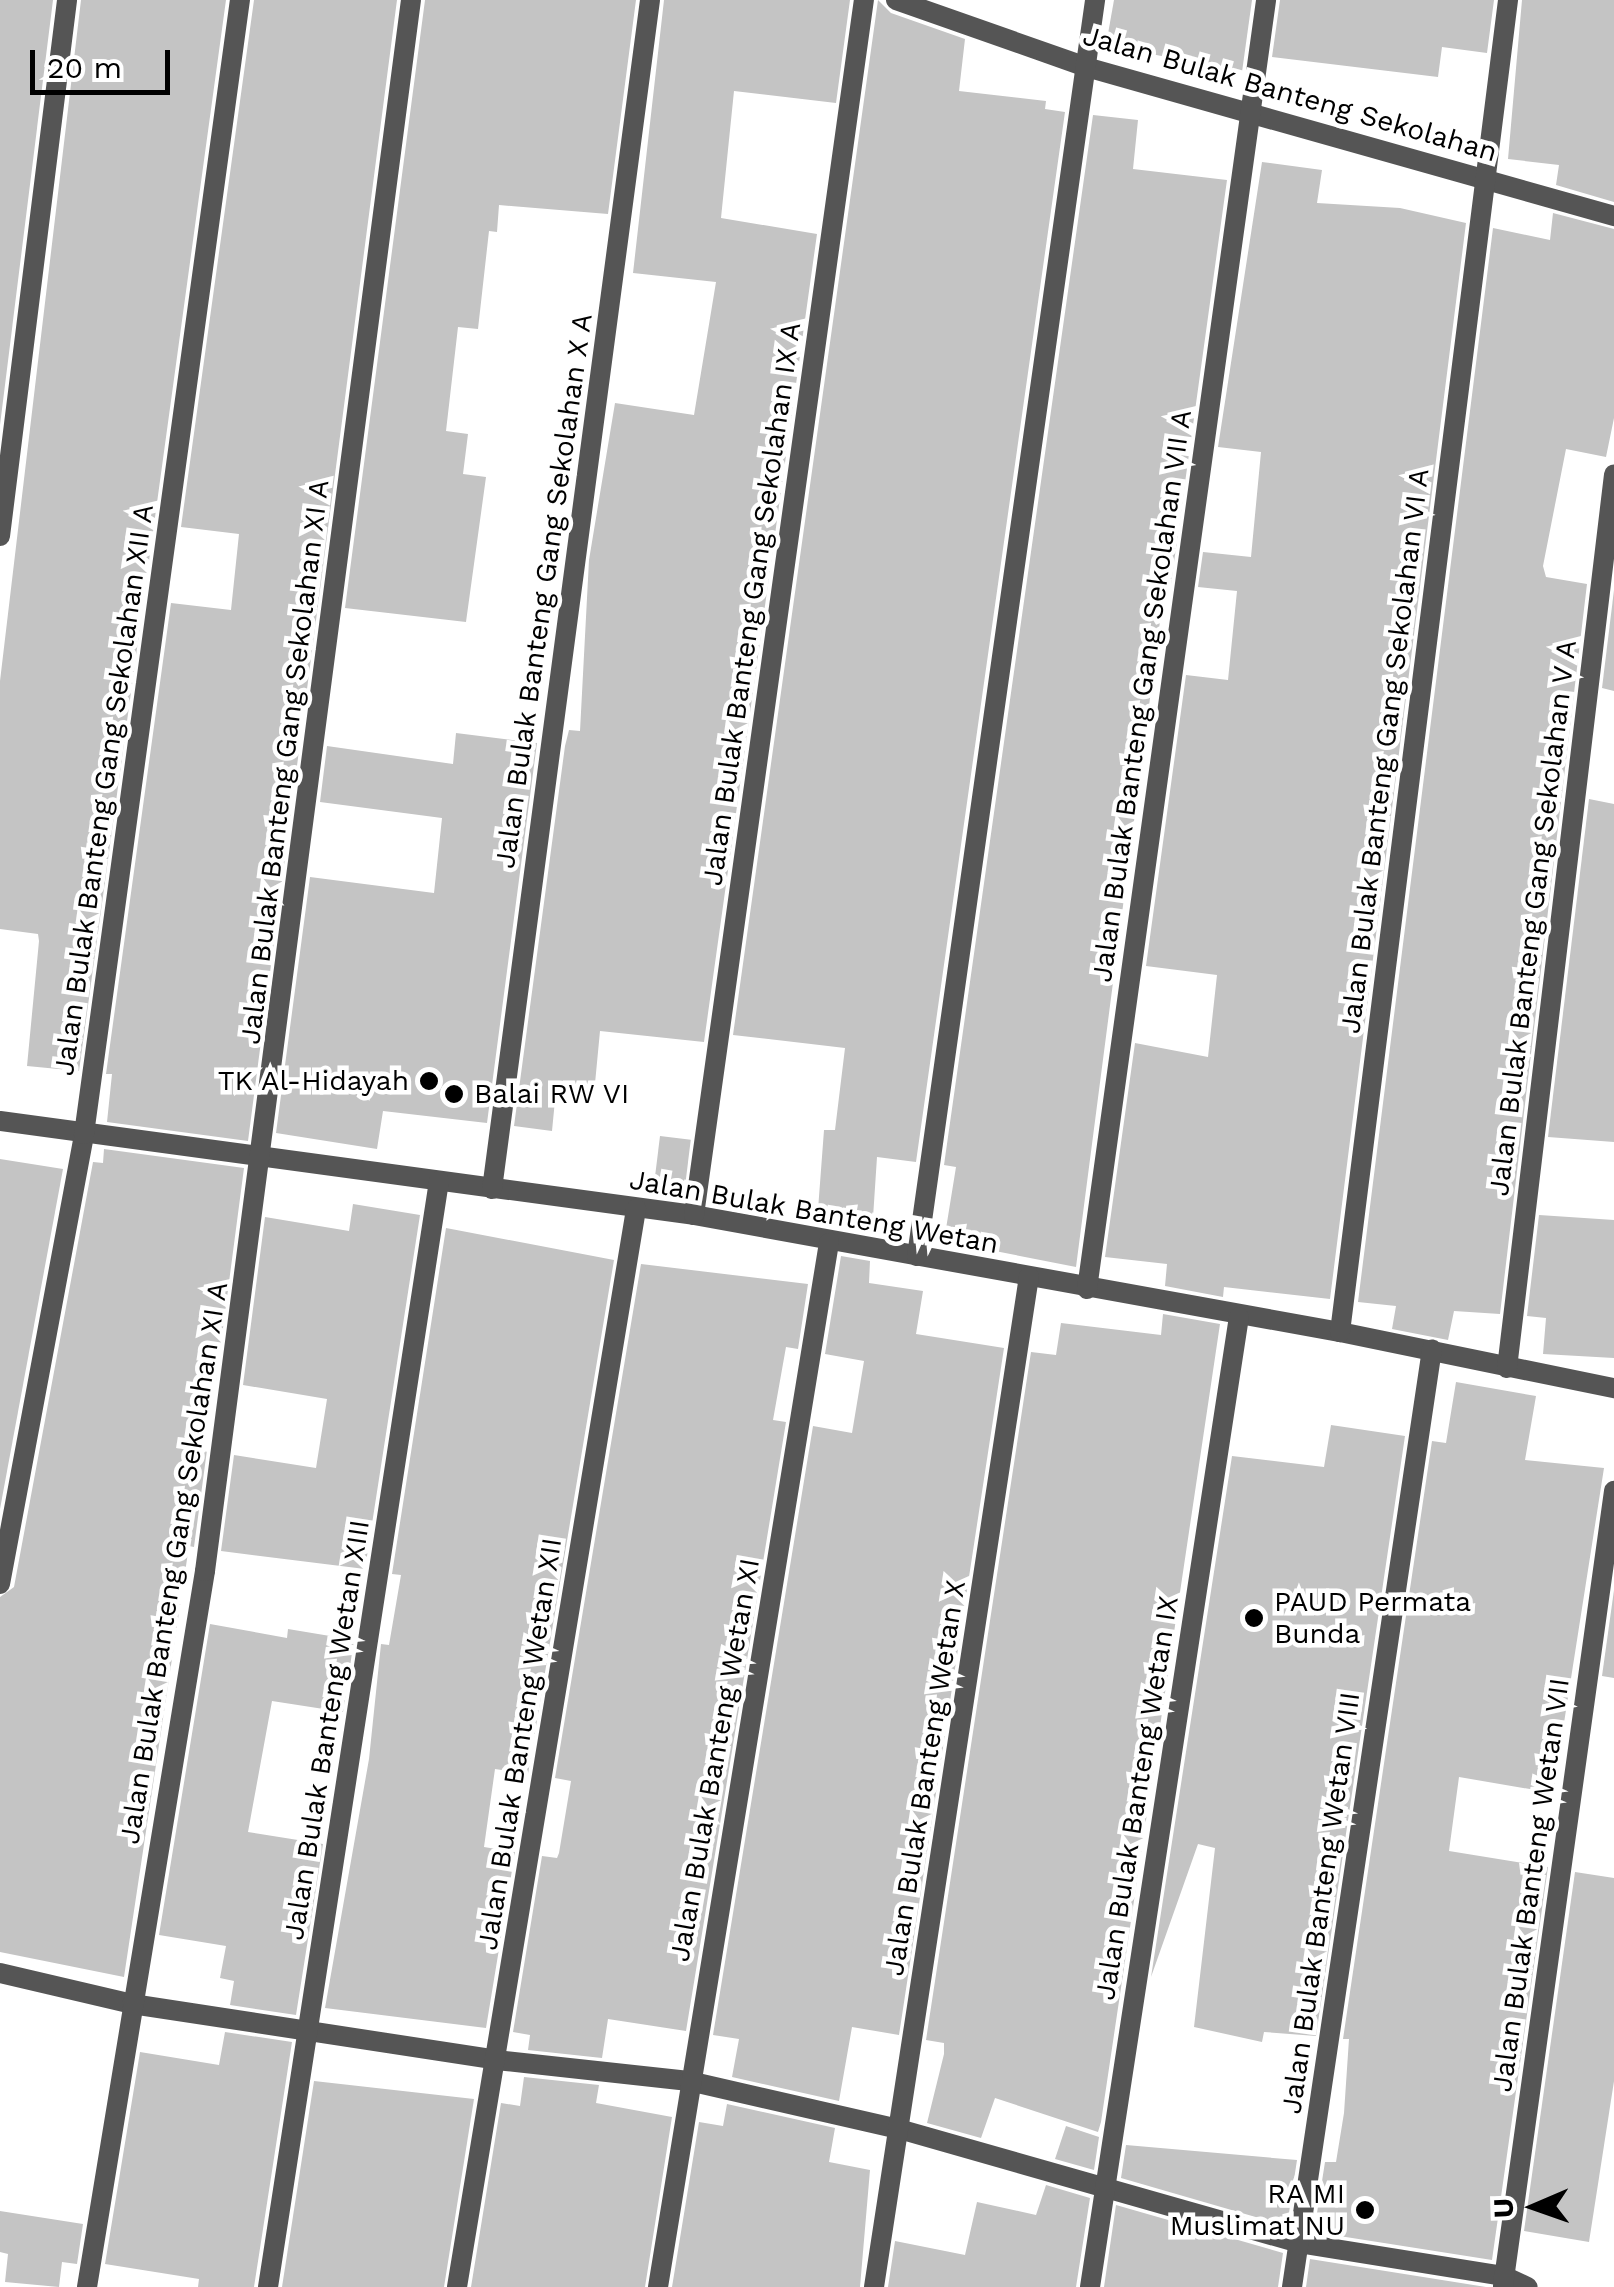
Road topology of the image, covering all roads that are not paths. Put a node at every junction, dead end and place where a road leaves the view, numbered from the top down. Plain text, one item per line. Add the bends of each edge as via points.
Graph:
1 (67, 0) edge
2 (240, 0) edge
3 (411, 0) edge
4 (650, 0) edge
5 (864, 0) edge
6 (896, 0) edge
7 (1095, 0) edge
8 (1266, 0) edge
9 (1508, 0) edge
10 (1086, 66) junction
11 (1251, 111) junction
12 (1484, 177) junction
13 (1614, 216) edge
14 (1614, 474) edge
15 (0, 536) edge
16 (0, 1120) edge
17 (84, 1134) junction
18 (263, 1152) junction
19 (439, 1181) junction
20 (492, 1189) junction
21 (636, 1209) junction
22 (694, 1215) junction
23 (829, 1243) junction
24 (916, 1256) junction
25 (1030, 1277) junction
26 (1087, 1289) junction
27 (1239, 1318) junction
28 (1340, 1332) junction
29 (1432, 1349) junction
30 (1507, 1368) junction
31 (1614, 1388) edge
32 (1614, 1491) edge
33 (0, 1584) edge
34 (0, 1973) edge
35 (132, 2004) junction
36 (309, 2029) junction
37 (496, 2060) junction
38 (689, 2081) junction
39 (899, 2129) junction
40 (1106, 2192) junction
41 (1298, 2243) junction
42 (1504, 2282) edge
43 (87, 2287) edge
44 (268, 2287) edge
45 (457, 2287) edge
46 (658, 2287) edge
47 (874, 2287) edge
48 (1090, 2287) edge
49 (1292, 2287) edge
50 (1528, 2287) edge

1 - 15 street
2 - 17 street, Jalan Bulak Banteng Gang Sekolahan XII A
3 - 18 street, Jalan Bulak Banteng Gang Sekolahan XI A
4 - 20 street, Jalan Bulak Banteng Gang Sekolahan X A
5 - 22 street, Jalan Bulak Banteng Gang Sekolahan IX A
6 - 10 street, Jalan Bulak Banteng Sekolahan
7 - 10 street
8 - 11 street, Jalan Bulak Banteng Gang Sekolahan VII A
9 - 12 street, Jalan Bulak Banteng Gang Sekolahan VI A
10 - 11 street, Jalan Bulak Banteng Sekolahan
10 - 24 street
11 - 12 street, Jalan Bulak Banteng Sekolahan
11 - 26 street, Jalan Bulak Banteng Gang Sekolahan VII A
12 - 13 street, Jalan Bulak Banteng Sekolahan
12 - 28 street, Jalan Bulak Banteng Gang Sekolahan VI A
14 - 30 street, Jalan Bulak Banteng Gang Sekolahan V A
16 - 17 street, Jalan Bulak Banteng Wetan
17 - 18 street, Jalan Bulak Banteng Wetan
17 - 33 street, Jalan Bulak Banteng Gang Sekolahan XII A
18 - 19 street, Jalan Bulak Banteng Wetan
18 - 35 street, Jalan Bulak Banteng Gang Sekolahan XI A via 205,1570
19 - 20 street, Jalan Bulak Banteng Wetan
19 - 36 street, Jalan Bulak Banteng Wetan XIII
20 - 21 street, Jalan Bulak Banteng Wetan
21 - 22 street, Jalan Bulak Banteng Wetan
21 - 37 street, Jalan Bulak Banteng Wetan XII
22 - 23 street, Jalan Bulak Banteng Wetan
23 - 24 street, Jalan Bulak Banteng Wetan
23 - 38 street, Jalan Bulak Banteng Wetan XI
24 - 25 street, Jalan Bulak Banteng Wetan
25 - 26 street, Jalan Bulak Banteng Wetan
25 - 39 street, Jalan Bulak Banteng Wetan X
26 - 27 street, Jalan Bulak Banteng Wetan
27 - 28 street, Jalan Bulak Banteng Wetan
27 - 40 street, Jalan Bulak Banteng Wetan IX
28 - 29 street, Jalan Bulak Banteng Wetan
29 - 30 street, Jalan Bulak Banteng Wetan
29 - 41 street, Jalan Bulak Banteng Wetan VIII
30 - 31 street, Jalan Bulak Banteng Wetan
32 - 42 street, Jalan Bulak Banteng Wetan VII
34 - 35 street
35 - 36 street
35 - 43 street, Jalan Bulak Banteng Gang Sekolahan XI A
36 - 37 street
36 - 44 street, Jalan Bulak Banteng Wetan XIII
37 - 38 street
37 - 45 street, Jalan Bulak Banteng Wetan XII
38 - 39 street
38 - 46 street, Jalan Bulak Banteng Wetan XI
39 - 40 street
39 - 47 street, Jalan Bulak Banteng Wetan X
40 - 41 street
40 - 48 street, Jalan Bulak Banteng Wetan IX
41 - 42 street
41 - 49 street, Jalan Bulak Banteng Wetan VIII
42 - 50 street

